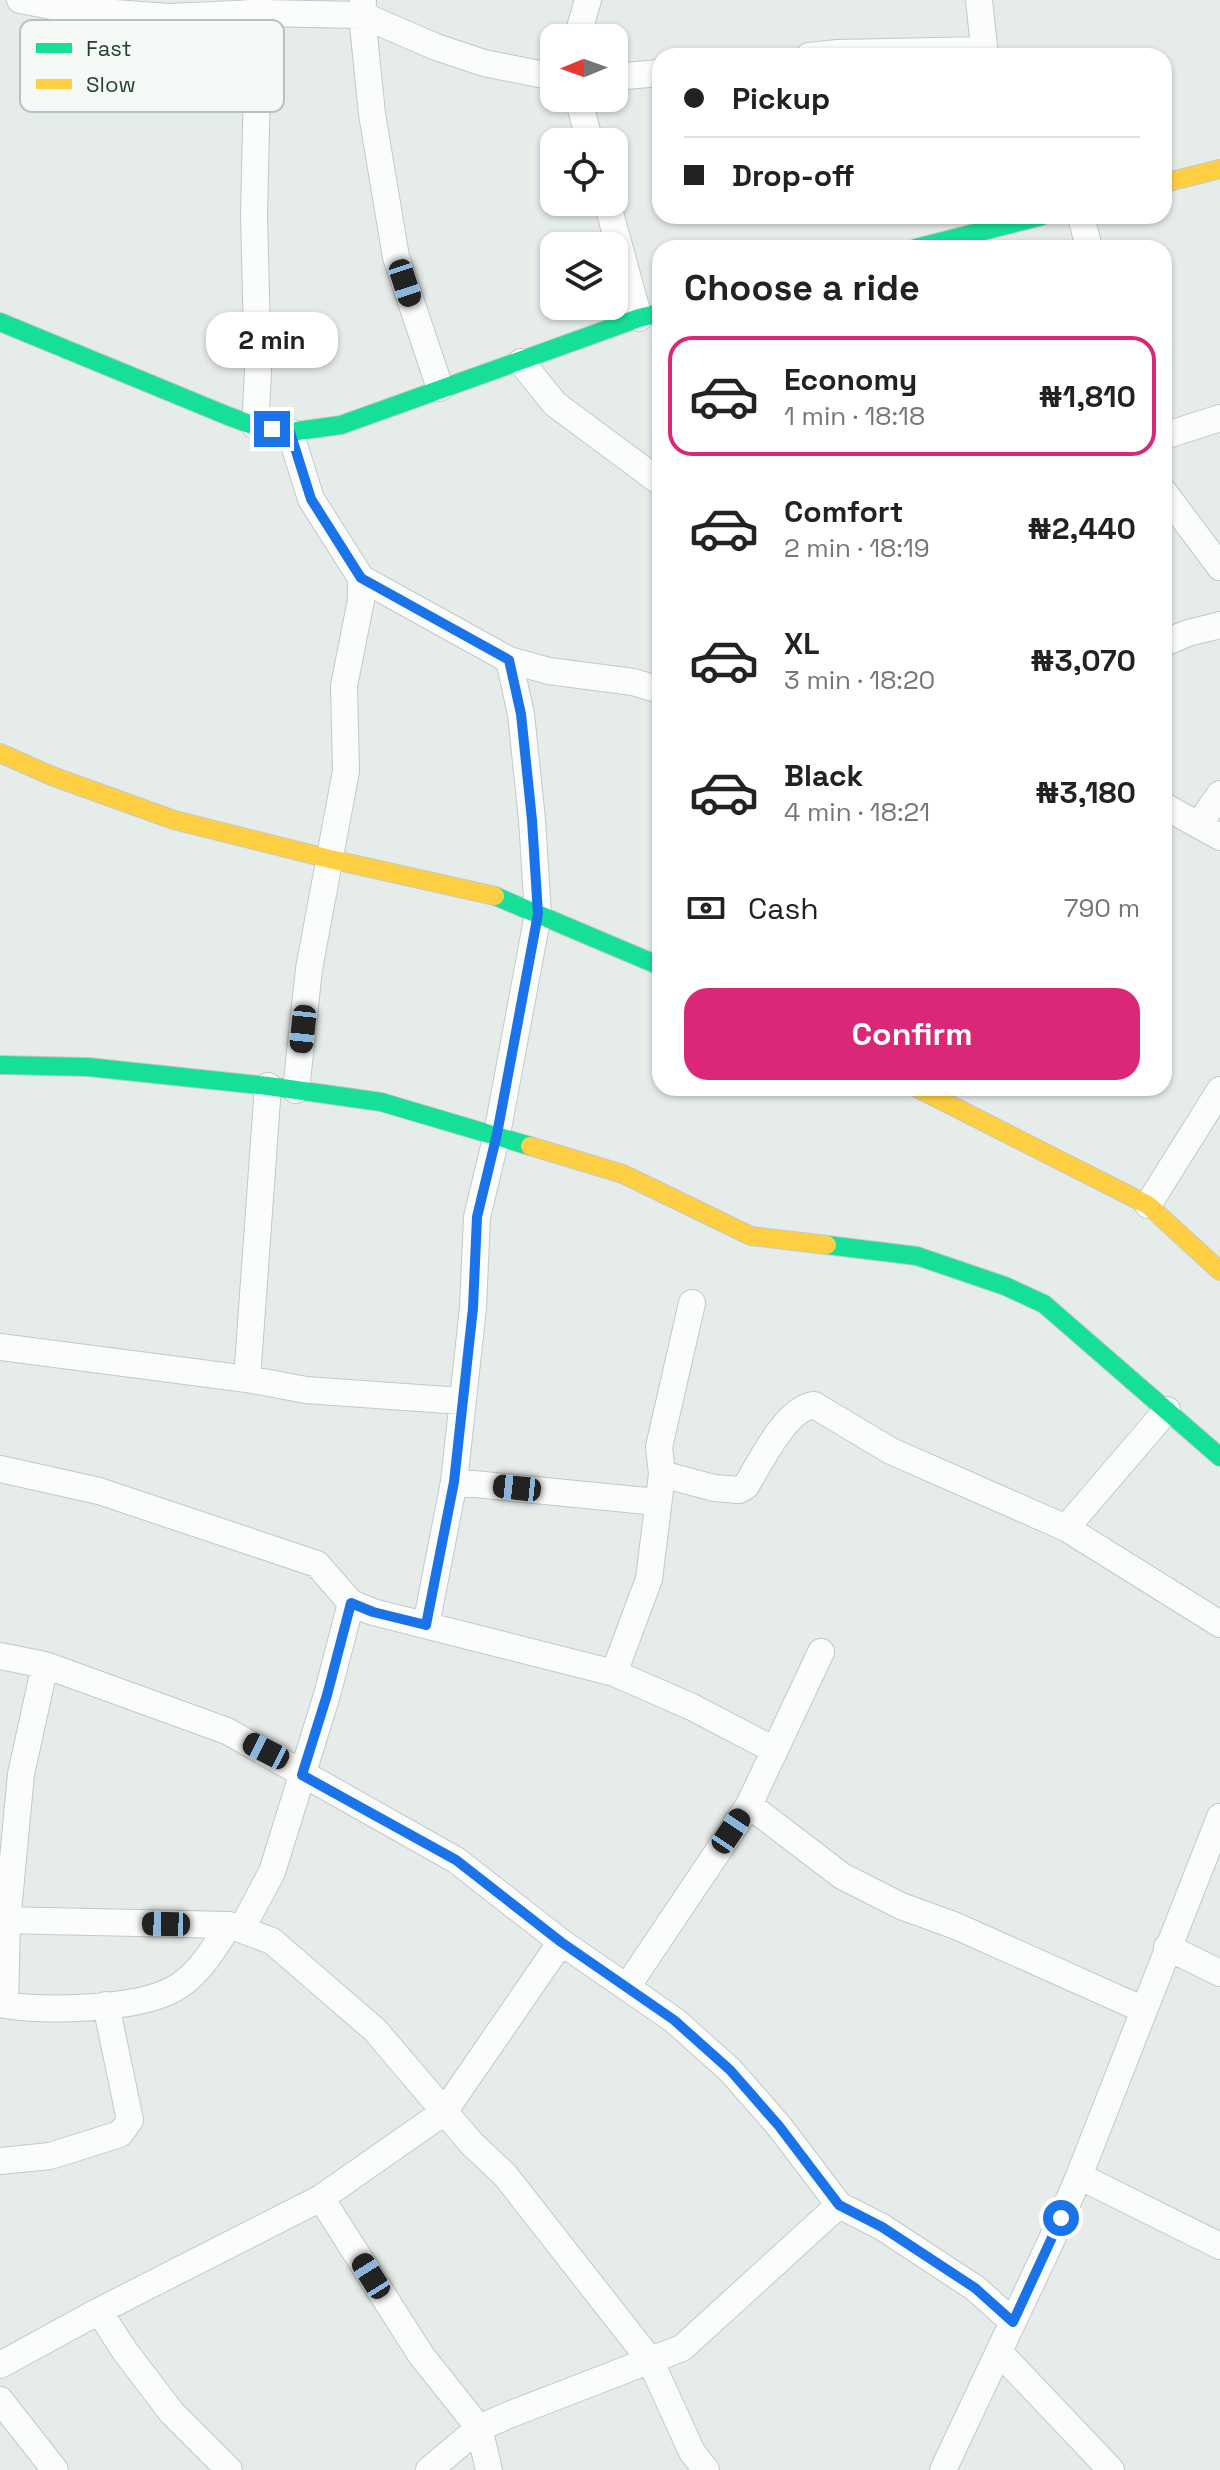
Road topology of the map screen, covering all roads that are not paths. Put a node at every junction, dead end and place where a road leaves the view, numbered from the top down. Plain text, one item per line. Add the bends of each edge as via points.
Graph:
1 (20, 0) edge
2 (588, 0) edge
3 (979, 0) edge
4 (259, 6) edge
5 (363, 8) edge
6 (581, 24) edge
7 (984, 48) edge
8 (540, 74) edge
9 (652, 74) edge
10 (628, 76) edge
11 (256, 112) edge
12 (1220, 169) edge
13 (1172, 181) edge
14 (612, 216) edge
15 (1010, 224) edge
16 (948, 240) edge
17 (649, 315) edge
18 (0, 322) edge
19 (521, 362) junction
20 (440, 388) junction
21 (1220, 418) edge
22 (255, 426) junction
23 (290, 432) junction
24 (1172, 433) edge
25 (652, 476) edge
26 (1172, 503) edge
27 (1220, 567) edge
28 (361, 578) junction
29 (1220, 625) edge
30 (1172, 640) edge
31 (509, 660) junction
32 (652, 688) edge
33 (0, 753) edge
34 (1220, 794) edge
35 (1172, 810) edge
36 (1210, 830) edge
37 (330, 859) junction
38 (538, 914) junction
39 (652, 963) edge
40 (0, 1065) edge
41 (268, 1086) junction
42 (296, 1090) junction
43 (1220, 1090) edge
44 (934, 1096) edge
45 (497, 1134) junction
46 (1148, 1205) junction
47 (1217, 1263) edge
48 (692, 1303) dead end
49 (0, 1347) edge
50 (247, 1379) junction
51 (461, 1401) junction
52 (1167, 1410) junction
53 (1220, 1457) edge
54 (0, 1469) edge
55 (662, 1474) junction
56 (454, 1482) junction
57 (657, 1502) junction
58 (1066, 1528) junction
59 (351, 1603) junction
60 (1220, 1624) edge
61 (426, 1625) junction
62 (821, 1652) dead end
63 (0, 1656) edge
64 (45, 1665) junction
65 (614, 1673) junction
66 (774, 1750) junction
67 (302, 1775) junction
68 (749, 1805) junction
69 (1220, 1817) edge
70 (4, 1921) edge
71 (236, 1927) junction
72 (561, 1942) junction
73 (1167, 1947) junction
74 (1220, 1973) edge
75 (627, 1987) junction
76 (2, 2005) edge
77 (106, 2005) junction
78 (1144, 2010) junction
79 (444, 2112) junction
80 (0, 2161) edge
81 (1079, 2176) junction
82 (321, 2198) junction
83 (839, 2205) junction
84 (1220, 2246) edge
85 (99, 2311) junction
86 (1013, 2322) junction
87 (999, 2352) junction
88 (650, 2360) junction
89 (0, 2365) edge
90 (0, 2400) edge
91 (479, 2428) junction
92 (55, 2470) edge
93 (229, 2470) edge
94 (429, 2470) edge
95 (489, 2470) edge
96 (706, 2470) edge
97 (943, 2470) edge
98 (1111, 2470) edge

1 - 4 street via 169,17
2 - 6 street
3 - 7 street
4 - 5 street
5 - 8 street via 436,47
5 - 20 street via 372,114 396,257
9 - 10 street
11 - 22 street
12 - 13 street
14 - 17 street
15 - 16 street
17 - 19 street
18 - 22 street
19 - 20 street
19 - 25 street via 555,404
20 - 23 street via 341,425
21 - 24 street
22 - 23 street
23 - 28 street via 311,499
26 - 27 street
28 - 31 street
28 - 37 street via 344,686 346,771
29 - 30 street
31 - 32 street
31 - 38 street via 521,714
33 - 37 street via 174,820
34 - 36 street
35 - 36 street
37 - 38 street via 500,897
37 - 42 street via 309,969
38 - 39 street
38 - 45 street
40 - 41 street via 88,1067
41 - 42 street
41 - 50 street
42 - 45 street via 381,1102
43 - 46 street
44 - 46 street
45 - 51 street via 477,1217
45 - 52 street via 623,1174 751,1236 917,1256 1005,1286 1044,1304
46 - 47 street
48 - 55 street via 663,1419
49 - 50 street
50 - 51 street via 306,1390
51 - 56 street
52 - 53 street
52 - 58 street
54 - 59 street via 99,1491 317,1564
55 - 57 street
55 - 58 street via 739,1490 786,1423 799,1409 814,1405 891,1451
56 - 57 street
56 - 61 street
57 - 65 street via 649,1579
58 - 60 street
59 - 61 street
59 - 67 street
61 - 65 street
62 - 66 street
63 - 64 street
64 - 67 street via 227,1731
64 - 70 street via 21,1774
65 - 66 street
66 - 68 street
67 - 71 street via 272,1872
67 - 72 street via 456,1860
68 - 75 street
68 - 78 street via 842,1876
69 - 73 street
70 - 71 street
70 - 76 street
71 - 77 street via 173,1989
71 - 79 street via 272,1941 375,2030
72 - 75 street
72 - 79 street
73 - 74 street
73 - 78 street
75 - 83 street via 730,2070
76 - 77 street
77 - 80 street via 130,2120 120,2134 50,2156
78 - 81 street
79 - 82 street
79 - 88 street via 505,2175
81 - 84 street
81 - 86 street
82 - 85 street
82 - 91 street via 421,2355
83 - 86 street via 975,2288
83 - 88 street via 682,2348
85 - 89 street
85 - 93 street via 172,2413
86 - 87 street
87 - 97 street
87 - 98 street
88 - 91 street
88 - 96 street via 692,2452
90 - 92 street
91 - 94 street
91 - 95 street

